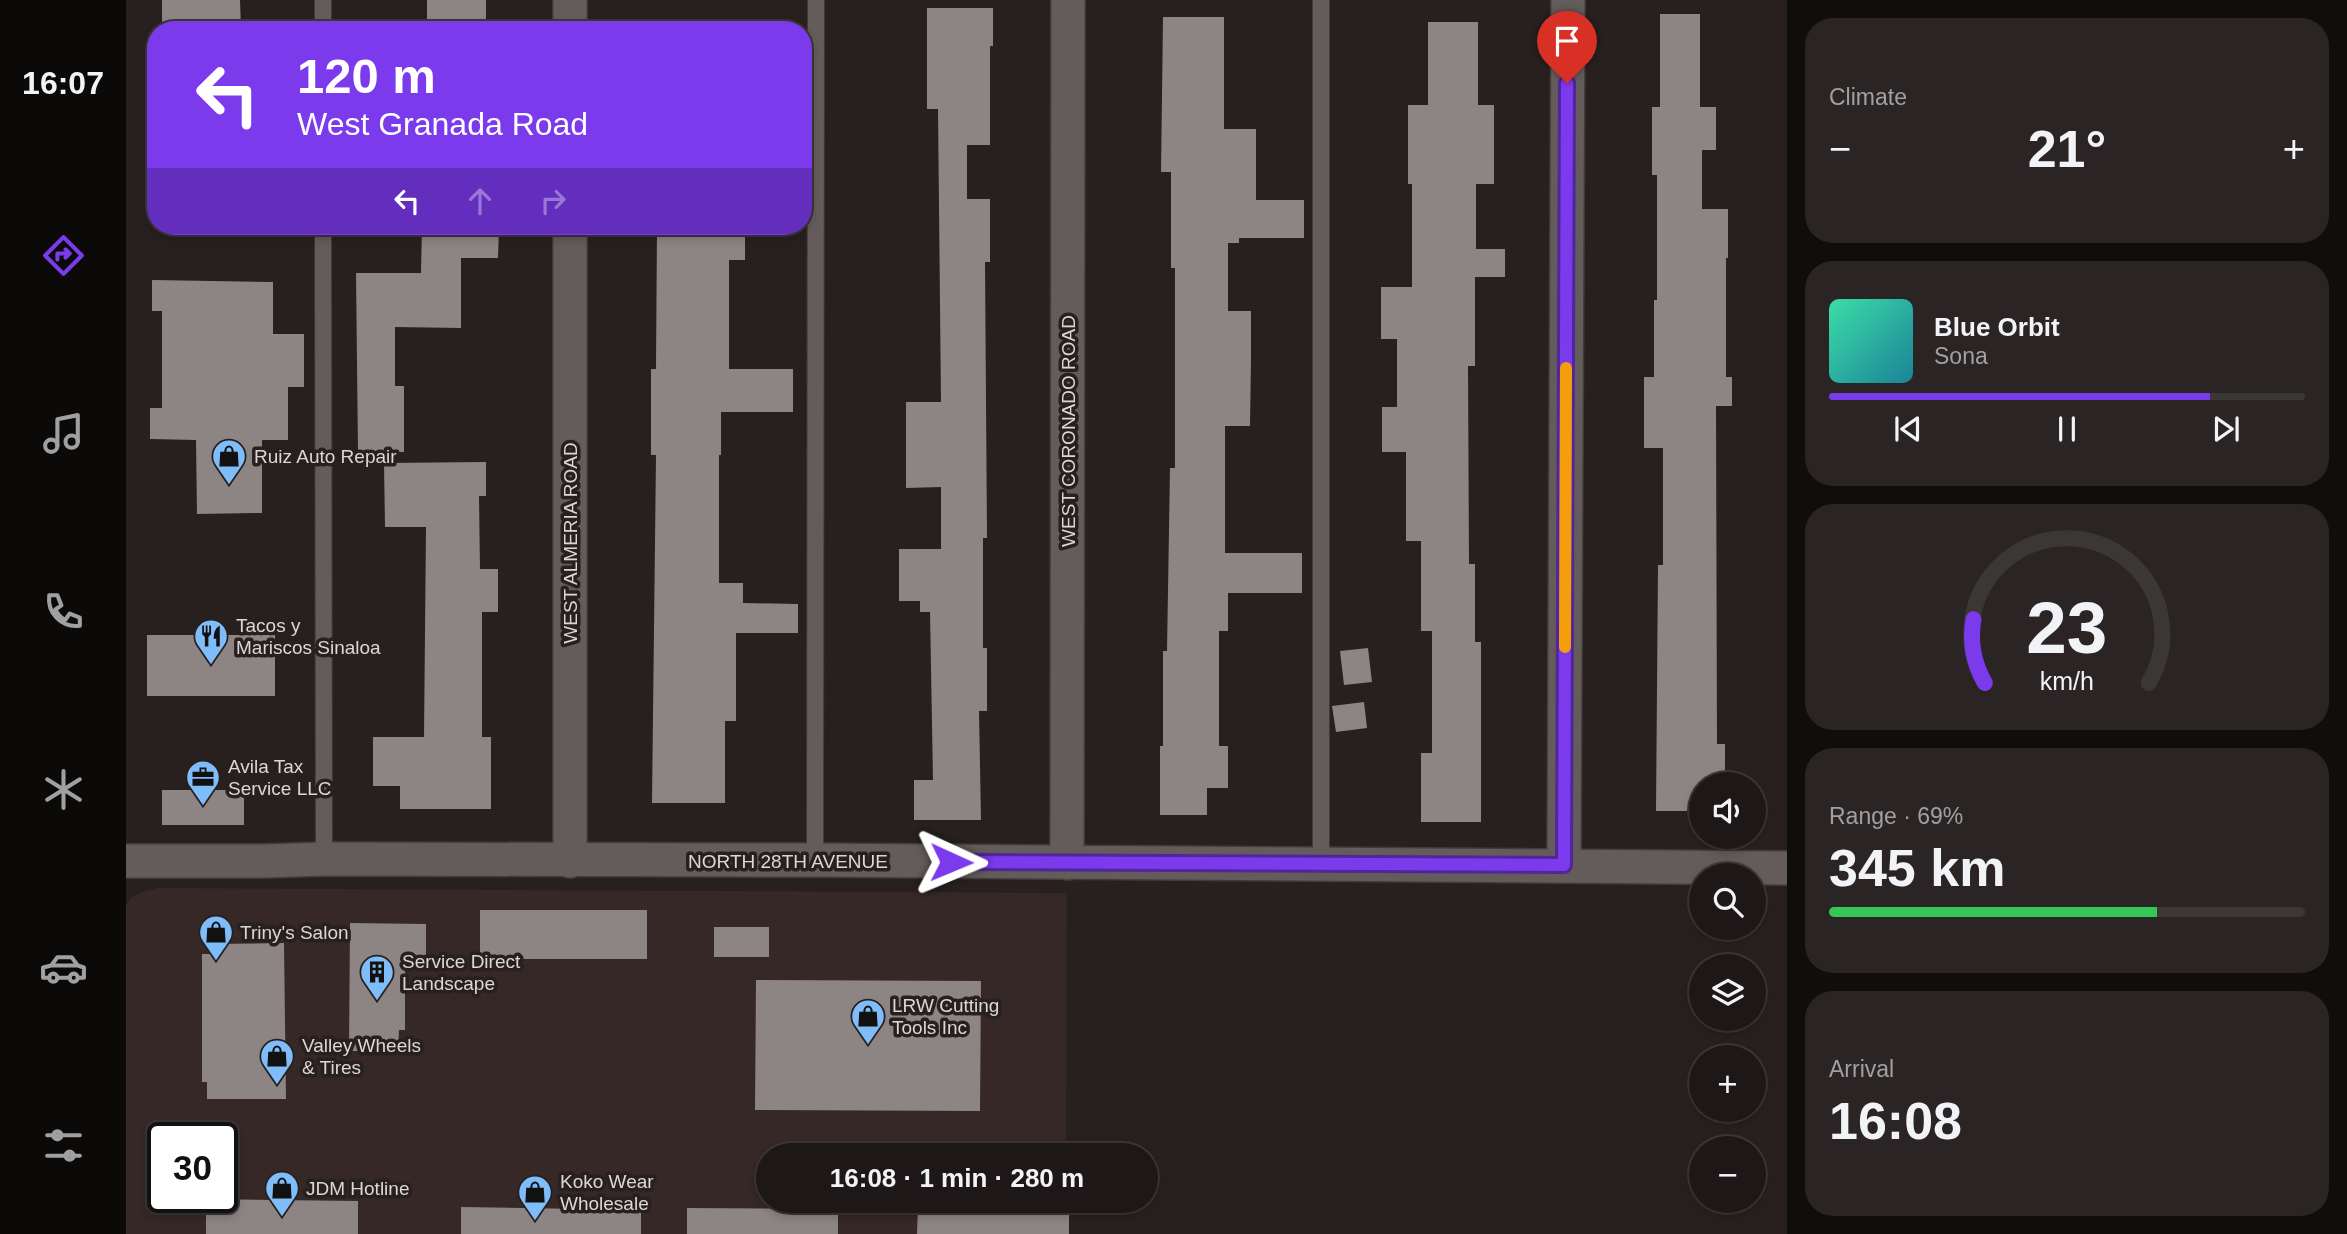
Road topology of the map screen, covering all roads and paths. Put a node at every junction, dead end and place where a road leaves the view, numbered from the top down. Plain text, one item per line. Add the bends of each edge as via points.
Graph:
1 (323, 0) edge
2 (570, 0) edge
3 (817, 0) edge
4 (1068, 0) edge
5 (1321, 0) edge
6 (1568, 0) edge
7 (323, 21) edge
8 (570, 21) edge
9 (323, 235) edge
10 (570, 235) edge
11 (324, 859) junction
12 (815, 860) junction
13 (126, 861) edge
14 (570, 861) junction
15 (1067, 863) junction
16 (1321, 863) junction
17 (1564, 865) junction
18 (1787, 868) edge

1 - 7 lane
2 - 8 street
3 - 12 lane
4 - 15 street, WEST CORONADO ROAD
5 - 16 lane
6 - 17 street
9 - 11 lane
10 - 14 street, WEST ALMERIA ROAD
11 - 13 street, NORTH 28TH AVENUE
11 - 14 street, NORTH 28TH AVENUE
12 - 14 street, NORTH 28TH AVENUE
12 - 15 street, NORTH 28TH AVENUE
15 - 16 street, NORTH 28TH AVENUE
16 - 17 street, NORTH 28TH AVENUE
17 - 18 street, NORTH 28TH AVENUE

